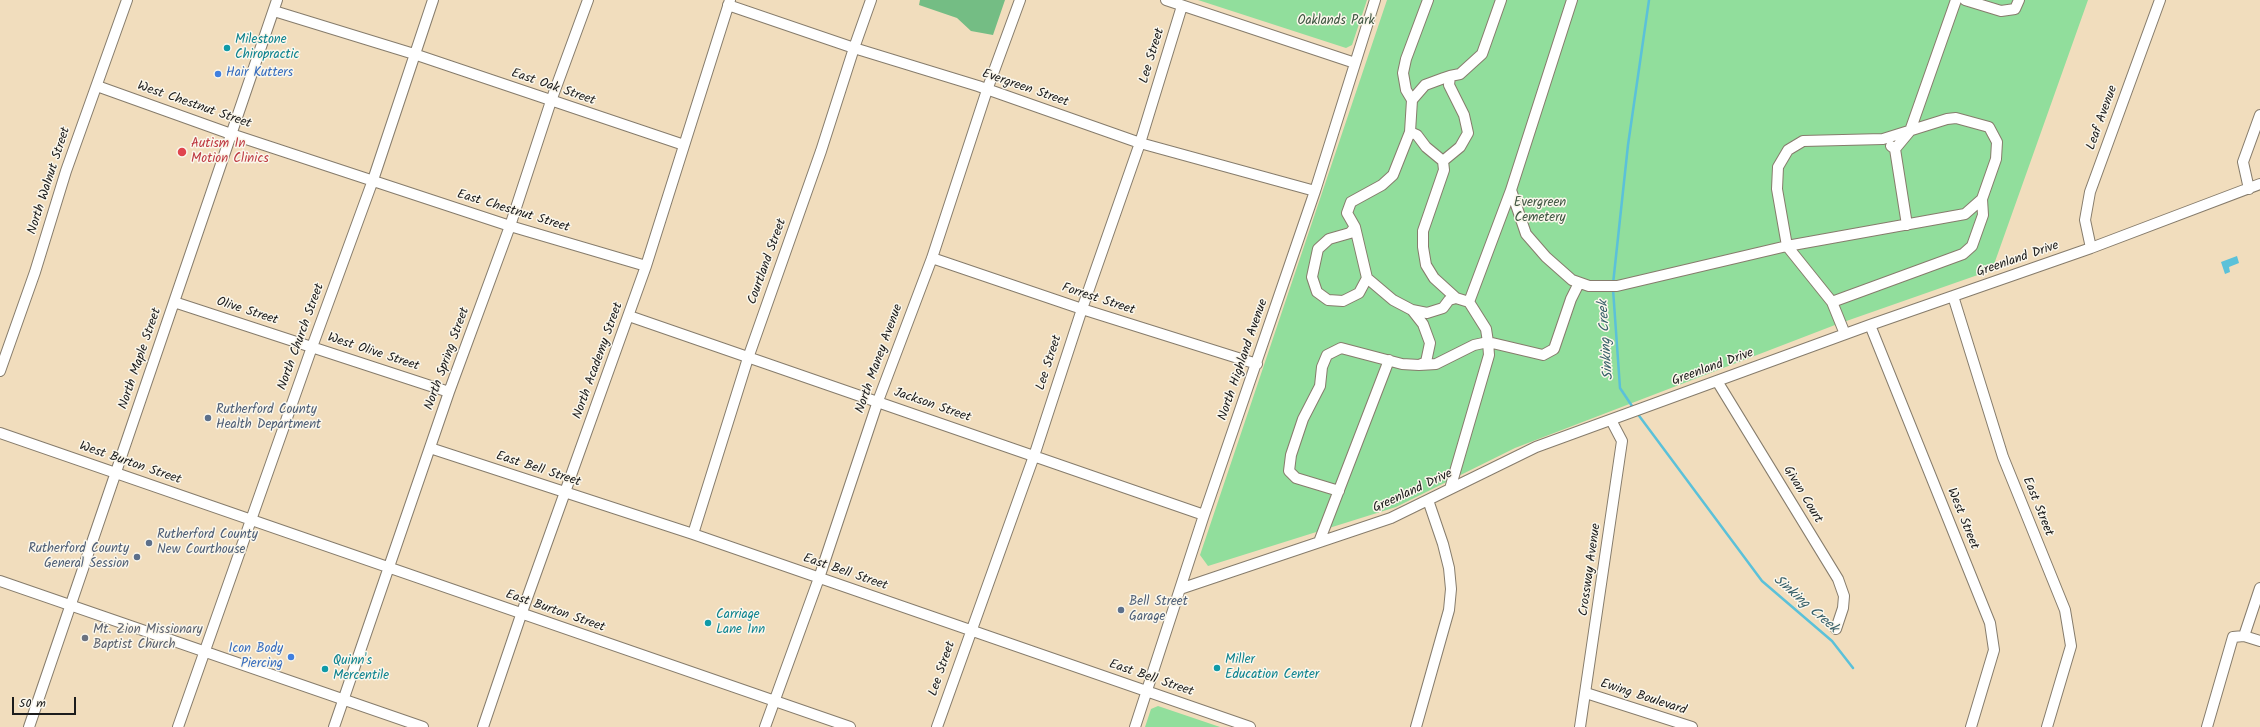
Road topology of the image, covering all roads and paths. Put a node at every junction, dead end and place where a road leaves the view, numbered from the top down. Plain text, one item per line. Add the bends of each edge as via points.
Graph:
1 (127, 0) edge
2 (277, 0) edge
3 (433, 0) edge
4 (588, 0) edge
5 (871, 0) edge
6 (1020, 0) edge
7 (1166, 0) edge
8 (1375, 0) edge
9 (1428, 0) edge
10 (1501, 0) edge
11 (1572, 0) edge
12 (1956, 0) edge
13 (1965, 0) edge
14 (2019, 0) edge
15 (2160, 0) edge
16 (729, 2) edge
17 (1182, 6) junction
18 (274, 11) junction
19 (854, 48) junction
20 (414, 54) junction
21 (1355, 63) junction
22 (1450, 76) junction
23 (97, 86) junction
24 (988, 90) junction
25 (1412, 100) junction
26 (551, 101) junction
27 (2260, 115) edge
28 (1910, 131) junction
29 (1410, 132) junction
30 (232, 134) junction
31 (1883, 139) junction
32 (1140, 143) junction
33 (684, 145) junction
34 (1896, 149) junction
35 (1444, 161) junction
36 (374, 180) junction
37 (2260, 184) edge
38 (2249, 189) junction
39 (1511, 190) junction
40 (1314, 191) junction
41 (1982, 199) junction
42 (1965, 214) junction
43 (1907, 225) junction
44 (510, 226) junction
45 (1355, 227) junction
46 (1976, 231) junction
47 (1787, 246) junction
48 (2091, 248) junction
49 (932, 258) junction
50 (646, 266) junction
51 (1367, 278) junction
52 (1579, 283) junction
53 (1953, 296) junction
54 (1456, 298) junction
55 (174, 302) junction
56 (1469, 302) junction
57 (1832, 302) junction
58 (1082, 309) junction
59 (1412, 310) junction
60 (1427, 313) junction
61 (629, 316) junction
62 (1423, 324) junction
63 (1870, 325) junction
64 (1845, 334) junction
65 (1488, 342) junction
66 (312, 347) junction
67 (748, 358) junction
68 (1389, 360) junction
69 (1257, 364) junction
70 (1419, 365) junction
71 (0, 371) edge
72 (1717, 381) junction
73 (449, 392) junction
74 (878, 401) junction
75 (1611, 420) junction
76 (0, 433) edge
77 (430, 448) junction
78 (1034, 456) junction
79 (115, 472) junction
80 (1450, 489) junction
81 (1339, 491) junction
82 (565, 493) junction
83 (1428, 500) junction
84 (1204, 515) junction
85 (252, 520) junction
86 (693, 534) junction
87 (1319, 542) junction
88 (388, 569) junction
89 (819, 578) junction
90 (0, 581) edge
91 (2260, 588) edge
92 (1180, 589) junction
93 (70, 605) junction
94 (521, 614) junction
95 (1836, 629) dead end
96 (971, 631) junction
97 (2244, 636) junction
98 (2260, 641) edge
99 (206, 651) junction
100 (1147, 692) junction
101 (1586, 694) junction
102 (343, 700) junction
103 (774, 700) junction
104 (29, 727) edge
105 (178, 727) edge
106 (334, 727) edge
107 (423, 727) edge
108 (483, 727) edge
109 (765, 727) edge
110 (850, 727) edge
111 (937, 727) edge
112 (1135, 727) edge
113 (1250, 727) edge
114 (1416, 727) edge
115 (1580, 727) edge
116 (1692, 727) edge
117 (1971, 727) edge
118 (2047, 727) edge
119 (2207, 727) edge

1 - 23 street, North Walnut Street
2 - 18 street, North Maple Street
3 - 20 street, North Church Street
4 - 26 street, North Spring Street
5 - 19 street, Courtland Street
6 - 24 street, North Maney Avenue
7 - 17 street
8 - 21 street, North Highland Avenue
9 - 25 street via 1403,73 1406,90
10 - 22 street via 1482,54 1460,74
11 - 39 street
12 - 28 street
13 - 14 street via 2001,11 2015,9
15 - 48 street, Leaf Avenue via 2090,192 2085,220
16 - 19 street, Evergreen Street
16 - 33 street, North Academy Street
17 - 21 street
17 - 32 street, Lee Street
18 - 20 street, East Oak Street
18 - 30 street, North Maple Street
19 - 24 street, Evergreen Street
19 - 67 street, Courtland Street via 821,151
20 - 26 street, East Oak Street
20 - 36 street, North Church Street
21 - 40 street, North Highland Avenue
22 - 25 street via 1425,85
22 - 35 street via 1450,85 1464,115 1468,132 1460,147
23 - 30 street, West Chestnut Street
23 - 71 street, North Walnut Street
24 - 32 street, Evergreen Street
24 - 49 street, North Maney Avenue
25 - 29 street
26 - 33 street, East Oak Street
26 - 44 street, North Spring Street
27 - 38 street via 2243,162
28 - 31 street
28 - 34 street
28 - 41 street via 1956,118 1989,127 1997,142 1996,159
29 - 35 street via 1417,135 1426,147
29 - 45 street via 1393,175 1382,185 1351,202 1347,212
30 - 36 street, West Chestnut Street
30 - 55 street, North Maple Street
31 - 34 street
31 - 47 street via 1803,141 1788,150 1778,166 1776,189
32 - 40 street, Evergreen Street
32 - 58 street, Lee Street
33 - 50 street, North Academy Street
34 - 43 street
35 - 54 street via 1444,170 1423,231 1423,247 1426,265 1434,278
36 - 44 street, East Chestnut Street
36 - 66 street, North Church Street
37 - 38 street, Greenland Drive
38 - 48 street, Greenland Drive
39 - 52 street via 1526,234 1546,257
39 - 56 street
40 - 69 street, North Highland Avenue
41 - 42 street
41 - 46 street via 1983,215
42 - 43 street
42 - 46 street
43 - 47 street
44 - 50 street, East Chestnut Street
44 - 73 street, North Spring Street
45 - 51 street
45 - 51 street via 1350,233 1329,239 1318,248 1312,278 1317,292 1328,300 1344,301 1359,293
46 - 57 street via 1972,246 1963,254
47 - 52 street via 1613,286 1589,286
47 - 57 street
48 - 53 street, Greenland Drive
49 - 58 street, Forrest Street
49 - 74 street, North Maney Avenue
50 - 61 street, North Academy Street
51 - 59 street via 1393,300
52 - 65 street via 1554,349 1543,355
53 - 63 street, Greenland Drive
53 - 118 street, East Street via 2003,457 2065,610 2071,646
54 - 56 street
54 - 60 street via 1449,300 1442,308
55 - 66 street, Olive Street
55 - 79 street, North Maple Street
56 - 65 street via 1486,329
57 - 64 street
58 - 69 street, Forrest Street
58 - 78 street, Lee Street
59 - 60 street
59 - 62 street
60 - 62 street
61 - 67 street, Jackson Street
61 - 82 street, North Academy Street
62 - 70 street via 1430,343 1426,362
63 - 64 street, Greenland Drive
63 - 117 street, West Street via 1990,623 1994,650
64 - 72 street, Greenland Drive
65 - 70 street via 1436,364
65 - 80 street via 1489,354
66 - 73 street, West Olive Street
66 - 85 street, North Church Street
67 - 74 street, Jackson Street
67 - 86 street, Courtland Street
68 - 70 street
68 - 81 street
68 - 81 street via 1341,348 1327,355 1322,367 1320,386 1303,419 1291,455 1289,471 1296,478
69 - 84 street, North Highland Avenue
72 - 75 street, Greenland Drive
72 - 95 street, Givan Court via 1838,579 1844,596
73 - 77 street, North Spring Street
74 - 78 street, Jackson Street
74 - 89 street, North Maney Avenue
75 - 80 street, Greenland Drive via 1536,448
75 - 101 street, Crossway Avenue via 1622,442
76 - 79 street, West Burton Street
77 - 82 street, East Bell Street
77 - 88 street, North Spring Street
78 - 84 street, Jackson Street
78 - 96 street, Lee Street
79 - 85 street, West Burton Street
79 - 93 street, North Maple Street
80 - 83 street, Greenland Drive
81 - 87 street
82 - 86 street, East Bell Street
82 - 94 street, North Academy Street
83 - 87 street, Greenland Drive via 1391,518
83 - 114 street via 1443,544 1451,589 1449,610
84 - 92 street, North Highland Avenue
85 - 88 street, East Burton Street
85 - 99 street, North Church Street
86 - 89 street, East Bell Street
87 - 92 street, Greenland Drive
88 - 94 street, East Burton Street
88 - 102 street, North Spring Street
89 - 96 street, East Bell Street
89 - 103 street, North Maney Avenue
90 - 93 street
91 - 97 street
92 - 100 street, North Highland Avenue
93 - 99 street
93 - 104 street, North Maple Street
94 - 103 street, East Burton Street
94 - 108 street, North Academy Street
96 - 100 street, East Bell Street
96 - 111 street, Lee Street
97 - 98 street
97 - 119 street via 2233,637
99 - 102 street
99 - 105 street, North Church Street
100 - 112 street, North Highland Avenue
100 - 113 street, East Bell Street
101 - 115 street, Crossway Avenue
101 - 116 street, Ewing Boulevard
102 - 106 street, North Spring Street
102 - 107 street
103 - 109 street, North Maney Avenue
103 - 110 street, East Burton Street

